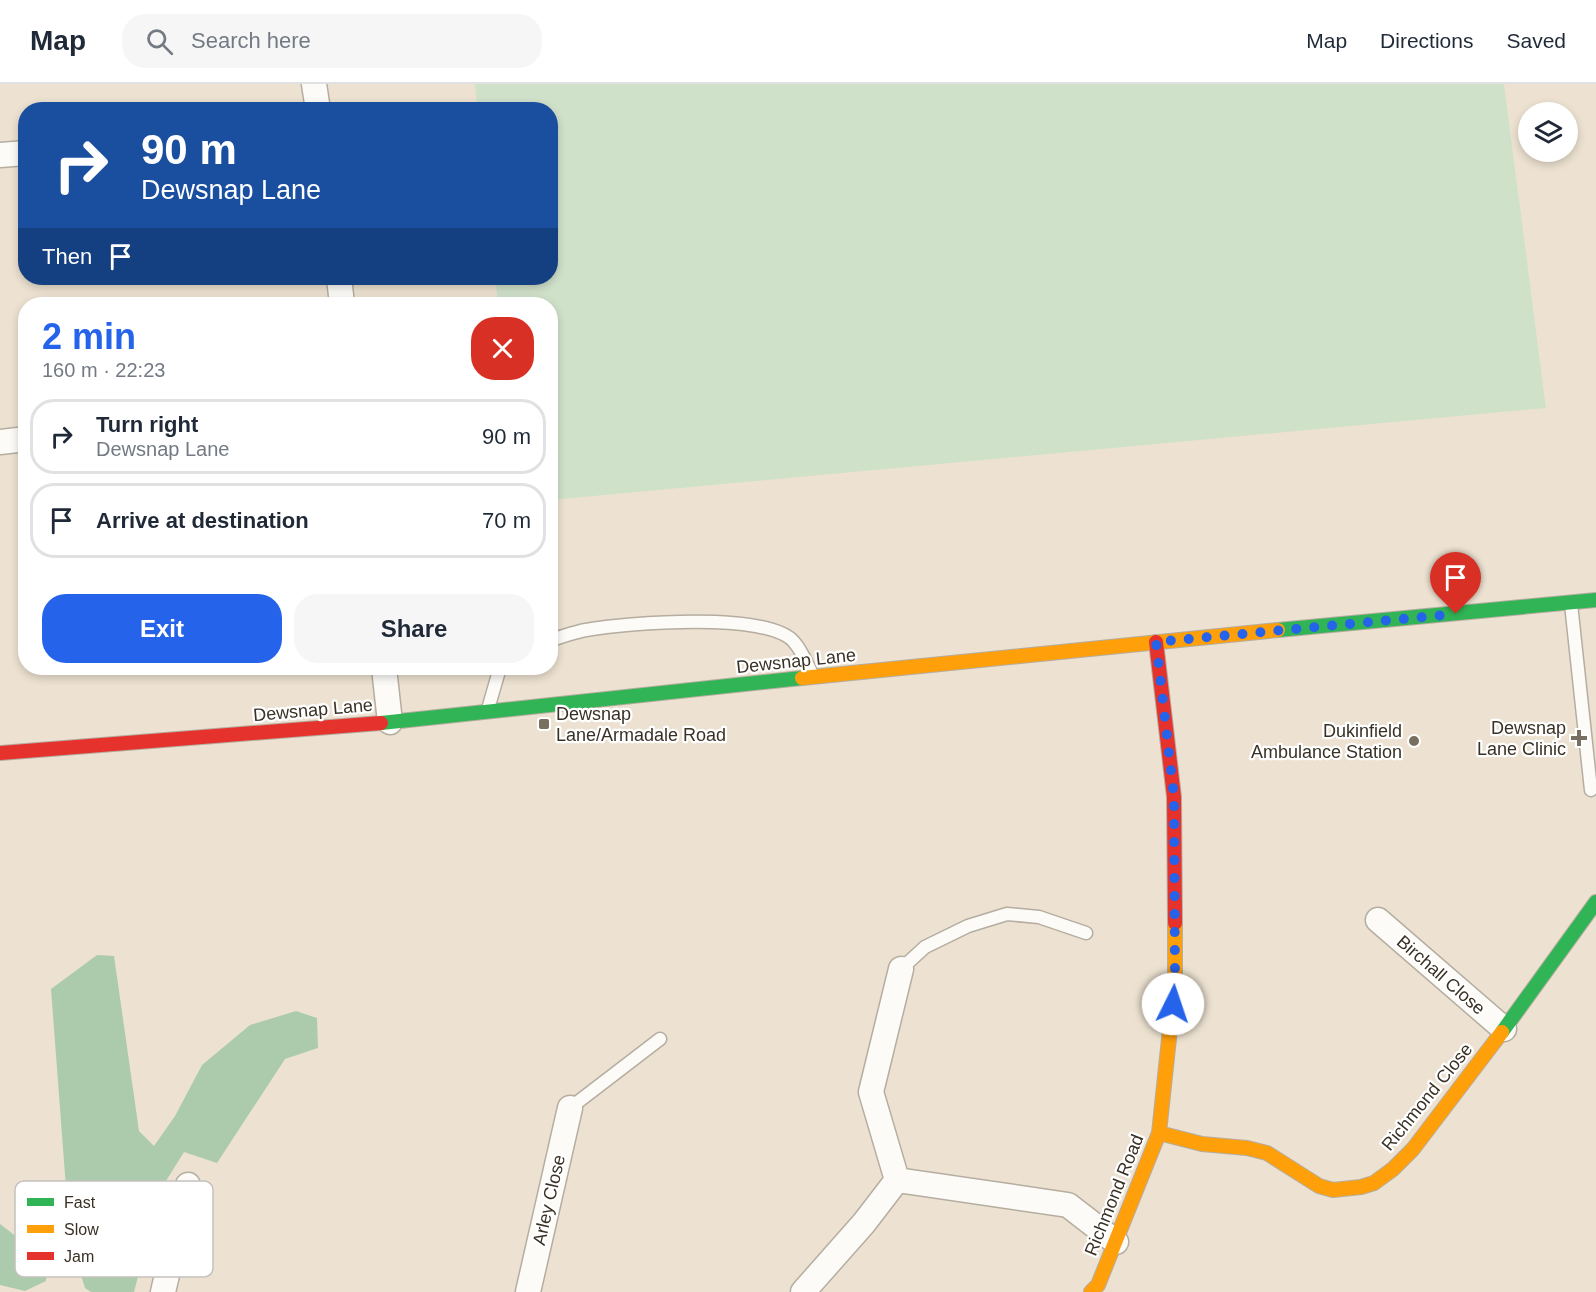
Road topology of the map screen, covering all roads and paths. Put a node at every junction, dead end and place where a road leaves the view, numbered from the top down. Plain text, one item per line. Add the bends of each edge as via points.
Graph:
1 (314, 84) edge
2 (317, 102) edge
3 (18, 154) edge
4 (0, 155) edge
5 (18, 441) edge
6 (0, 442) edge
7 (1596, 600) edge
8 (1571, 603) junction
9 (558, 638) edge
10 (1156, 642) junction
11 (385, 675) edge
12 (498, 675) edge
13 (814, 678) junction
14 (488, 710) junction
15 (390, 722) junction
16 (0, 753) edge
17 (1591, 790) dead end
18 (1596, 902) edge
19 (1378, 920) dead end
20 (1086, 933) dead end
21 (902, 969) joint
22 (1504, 1029) junction
23 (660, 1039) dead end
24 (570, 1108) joint
25 (1159, 1133) junction
26 (897, 1180) junction
27 (1116, 1242) junction
28 (167, 1277) edge
29 (163, 1292) edge
30 (528, 1292) edge
31 (803, 1292) edge
32 (1091, 1292) edge

1 - 2 street
3 - 4 street
5 - 6 street
7 - 8 street, Dewsnap Lane
8 - 10 street, Dewsnap Lane
8 - 17 lane
9 - 13 lane via 640,623 740,624 774,629 794,641
10 - 13 street, Dewsnap Lane
10 - 25 street, Richmond Road via 1174,797 1175,982
11 - 15 street
12 - 14 lane
13 - 14 street, Dewsnap Lane
14 - 15 street, Dewsnap Lane
15 - 16 street, Dewsnap Lane
18 - 22 street, Richmond Close
19 - 22 street, Birchall Close
20 - 21 lane via 1039,917 1007,914 969,926 925,947
21 - 26 street via 871,1092
22 - 25 street, Richmond Close via 1413,1149 1374,1183 1361,1187 1333,1190 1319,1186 1267,1153
23 - 24 lane
24 - 30 street, Arley Close
25 - 27 street, Richmond Road
26 - 27 street via 1068,1204
26 - 31 street
27 - 32 street, Richmond Road via 1098,1285
28 - 29 street

